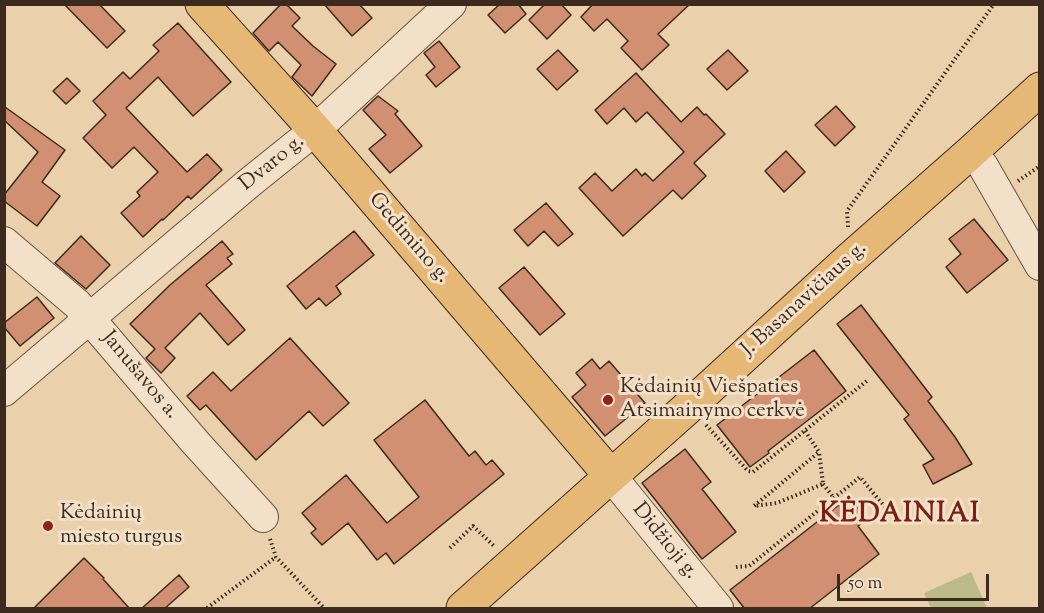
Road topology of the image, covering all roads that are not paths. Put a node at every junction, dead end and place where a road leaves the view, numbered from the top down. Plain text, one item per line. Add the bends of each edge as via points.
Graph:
1 (202, 4) edge
2 (451, 4) edge
3 (1040, 89) edge
4 (315, 130) junction
5 (972, 152) junction
6 (4, 242) edge
7 (1040, 265) edge
8 (90, 318) junction
9 (4, 391) edge
10 (611, 476) junction
11 (263, 516) road end
12 (463, 609) edge
13 (718, 609) edge

1 - 4 main road, Gedimino g.
2 - 4 street, Dvaro g.
3 - 5 main road, J. Basanavičiaus g.
4 - 8 street, Dvaro g.
4 - 10 main road, Gedimino g.
5 - 7 street
5 - 10 main road, J. Basanavičiaus g.
6 - 8 street
8 - 9 street, Janušavos a.
8 - 11 street, Janušavos a.
10 - 12 main road, J. Basanavičiaus g.
10 - 13 street, Didžioji g.

